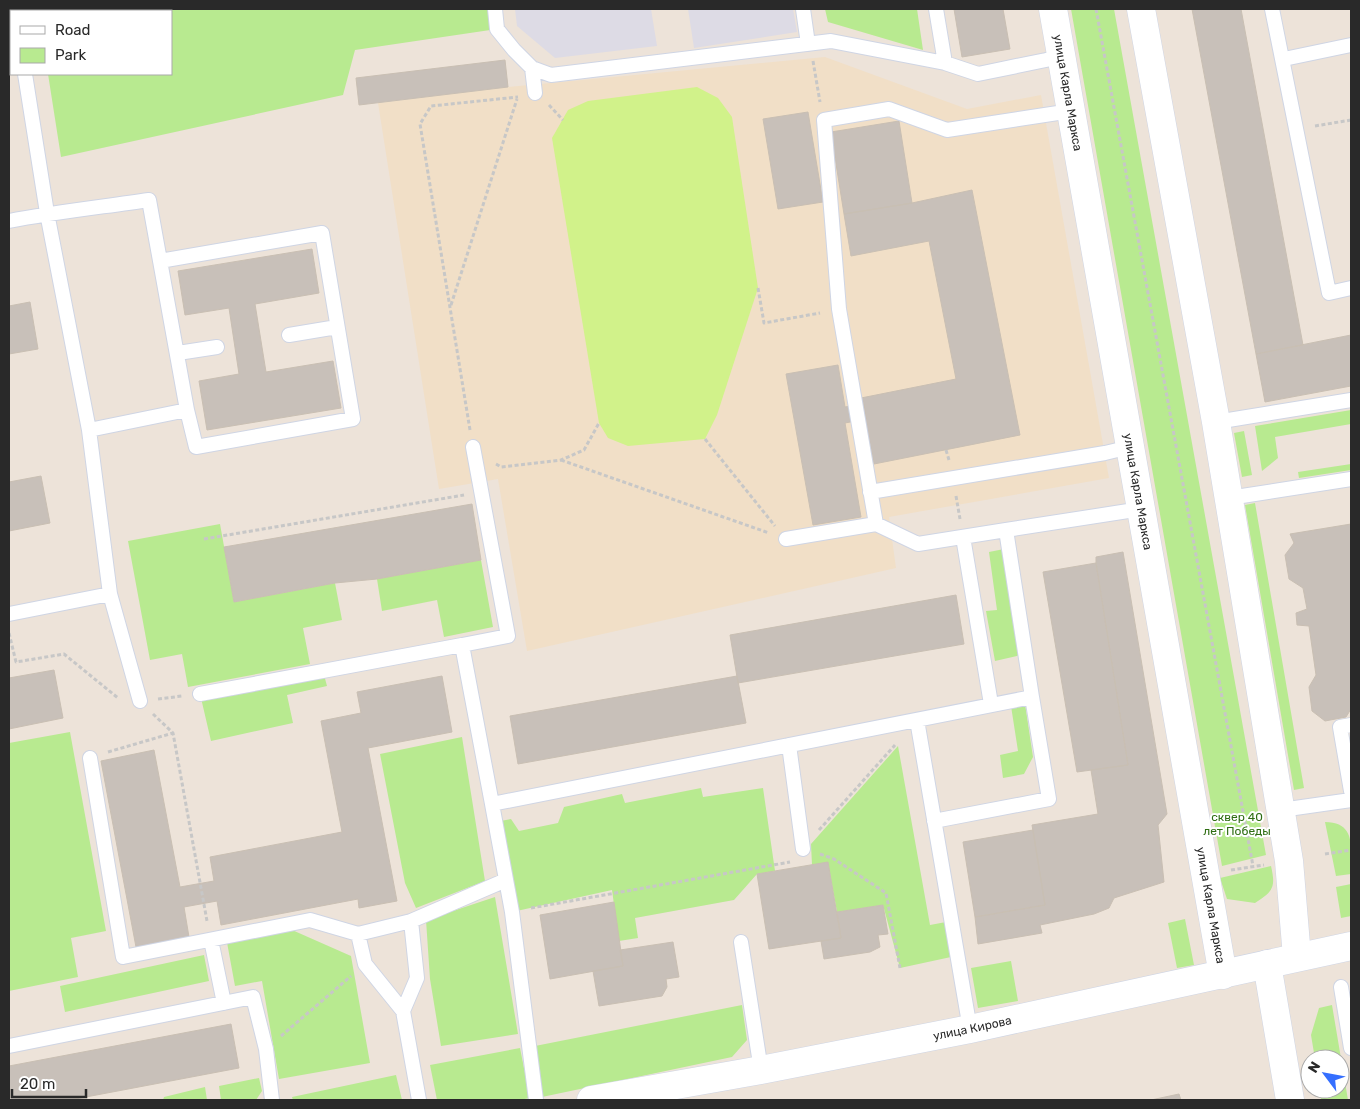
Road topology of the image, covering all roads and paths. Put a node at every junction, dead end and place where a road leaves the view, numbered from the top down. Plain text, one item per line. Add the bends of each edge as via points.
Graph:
1 (495, 9) edge
2 (803, 9) edge
3 (936, 9) edge
4 (1053, 9) edge
5 (1096, 9) edge
6 (1141, 9) edge
7 (1272, 9) edge
8 (808, 44) junction
9 (1351, 45) edge
10 (1062, 56) junction
11 (1284, 60) junction
12 (945, 62) junction
13 (532, 68) junction
14 (25, 75) edge
15 (817, 87) dead end
16 (518, 92) dead end
17 (535, 93) junction
18 (518, 97) junction
19 (1072, 111) junction
20 (563, 120) dead end
21 (1351, 120) edge
22 (1296, 129) junction
23 (47, 213) junction
24 (9, 221) edge
25 (160, 261) junction
26 (758, 288) dead end
27 (1351, 288) edge
28 (450, 306) junction
29 (839, 309) junction
30 (337, 327) junction
31 (289, 335) dead end
32 (218, 347) dead end
33 (178, 353) junction
34 (1351, 400) edge
35 (187, 410) junction
36 (1216, 422) junction
37 (599, 423) dead end
38 (89, 430) junction
39 (705, 439) dead end
40 (473, 447) junction
41 (1130, 447) junction
42 (561, 460) junction
43 (1351, 479) edge
44 (482, 492) junction
45 (870, 492) junction
46 (1229, 498) junction
47 (1141, 509) junction
48 (876, 524) junction
49 (1006, 530) junction
50 (963, 537) junction
51 (204, 539) dead end
52 (786, 539) junction
53 (110, 594) junction
54 (9, 614) edge
55 (9, 633) edge
56 (462, 645) junction
57 (200, 694) joint
58 (1032, 696) junction
59 (140, 701) junction
60 (991, 704) junction
61 (917, 720) junction
62 (1351, 725) edge
63 (173, 733) junction
64 (789, 745) junction
65 (90, 758) joint
66 (1351, 791) edge
67 (1351, 800) edge
68 (492, 804) junction
69 (1281, 810) junction
70 (934, 821) junction
71 (803, 848) junction
72 (1351, 850) edge
73 (1325, 854) dead end
74 (1289, 861) junction
75 (1253, 866) junction
76 (1230, 870) dead end
77 (506, 880) junction
78 (512, 912) junction
79 (412, 920) junction
80 (358, 934) junction
81 (211, 940) junction
82 (741, 942) dead end
83 (1351, 946) edge
84 (1297, 957) junction
85 (365, 964) junction
86 (1267, 964) junction
87 (900, 968) dead end
88 (1223, 975) junction
89 (1341, 987) dead end
90 (224, 1003) junction
91 (403, 1011) junction
92 (970, 1029) junction
93 (9, 1046) edge
94 (1351, 1048) edge
95 (266, 1049) junction
96 (761, 1070) junction
97 (272, 1100) edge
98 (419, 1100) edge
99 (536, 1100) edge
100 (592, 1100) edge
101 (1290, 1100) edge

1 - 13 lane via 497,29
2 - 8 lane
3 - 12 lane
4 - 10 street, улица Карла Маркса
5 - 75 path
6 - 36 street
7 - 11 lane
8 - 12 lane via 832,41
8 - 13 lane via 551,76
8 - 15 path
9 - 11 lane
10 - 12 lane via 978,74
10 - 19 street, улица Карла Маркса
11 - 22 lane
13 - 17 lane
14 - 23 lane
16 - 18 path
17 - 18 path
17 - 20 path
18 - 28 path
18 - 28 path via 432,106 420,124
19 - 29 lane via 947,130 889,109 824,120
19 - 41 street, улица Карла Маркса
21 - 22 path
22 - 27 lane via 1329,292
23 - 24 lane
23 - 25 lane via 149,200
23 - 38 lane
25 - 30 lane via 322,233
25 - 33 lane
26 - 29 path via 764,323
28 - 40 path
29 - 45 lane
30 - 31 lane
30 - 35 lane via 352,419 196,447
32 - 33 lane
33 - 35 lane
34 - 36 lane
35 - 38 lane
36 - 46 street
37 - 42 path via 584,450
38 - 53 lane
39 - 52 path
40 - 42 path via 501,467
40 - 44 lane
41 - 45 lane
41 - 47 street, улица Карла Маркса
42 - 52 path
43 - 46 lane
44 - 51 path
44 - 56 lane via 508,636
45 - 48 lane
46 - 69 street
47 - 49 lane
47 - 88 street, улица Карла Маркса
48 - 50 lane via 918,544
48 - 52 lane
49 - 50 lane
49 - 58 lane
50 - 60 lane
53 - 54 lane
53 - 59 lane
55 - 59 path via 16,662 64,654 123,702
56 - 57 lane
56 - 68 lane
57 - 59 path
58 - 60 lane
58 - 70 lane via 1050,799
59 - 63 path
60 - 61 lane
61 - 64 lane
61 - 70 lane
61 - 71 path
62 - 66 lane via 1340,727
63 - 65 path
63 - 81 path
64 - 68 lane
64 - 71 lane
65 - 81 lane via 123,957
67 - 69 lane
68 - 77 lane
69 - 74 street
70 - 92 lane
71 - 78 path via 793,861
71 - 87 path via 834,859 886,892
72 - 73 path
74 - 75 path
74 - 84 street
75 - 76 path
77 - 78 lane
77 - 79 lane
78 - 99 lane
79 - 80 lane
79 - 91 lane via 417,978
80 - 81 lane via 310,920
80 - 85 lane
81 - 90 lane
82 - 96 lane
83 - 84 street, улица Кирова
84 - 86 street, улица Кирова
85 - 91 lane
85 - 95 path
86 - 88 street, улица Кирова
86 - 101 street
88 - 92 street, улица Кирова
89 - 94 lane
90 - 93 lane
90 - 95 lane via 253,997
91 - 98 lane
92 - 96 street, улица Кирова
95 - 97 lane
96 - 100 street, улица Кирова

